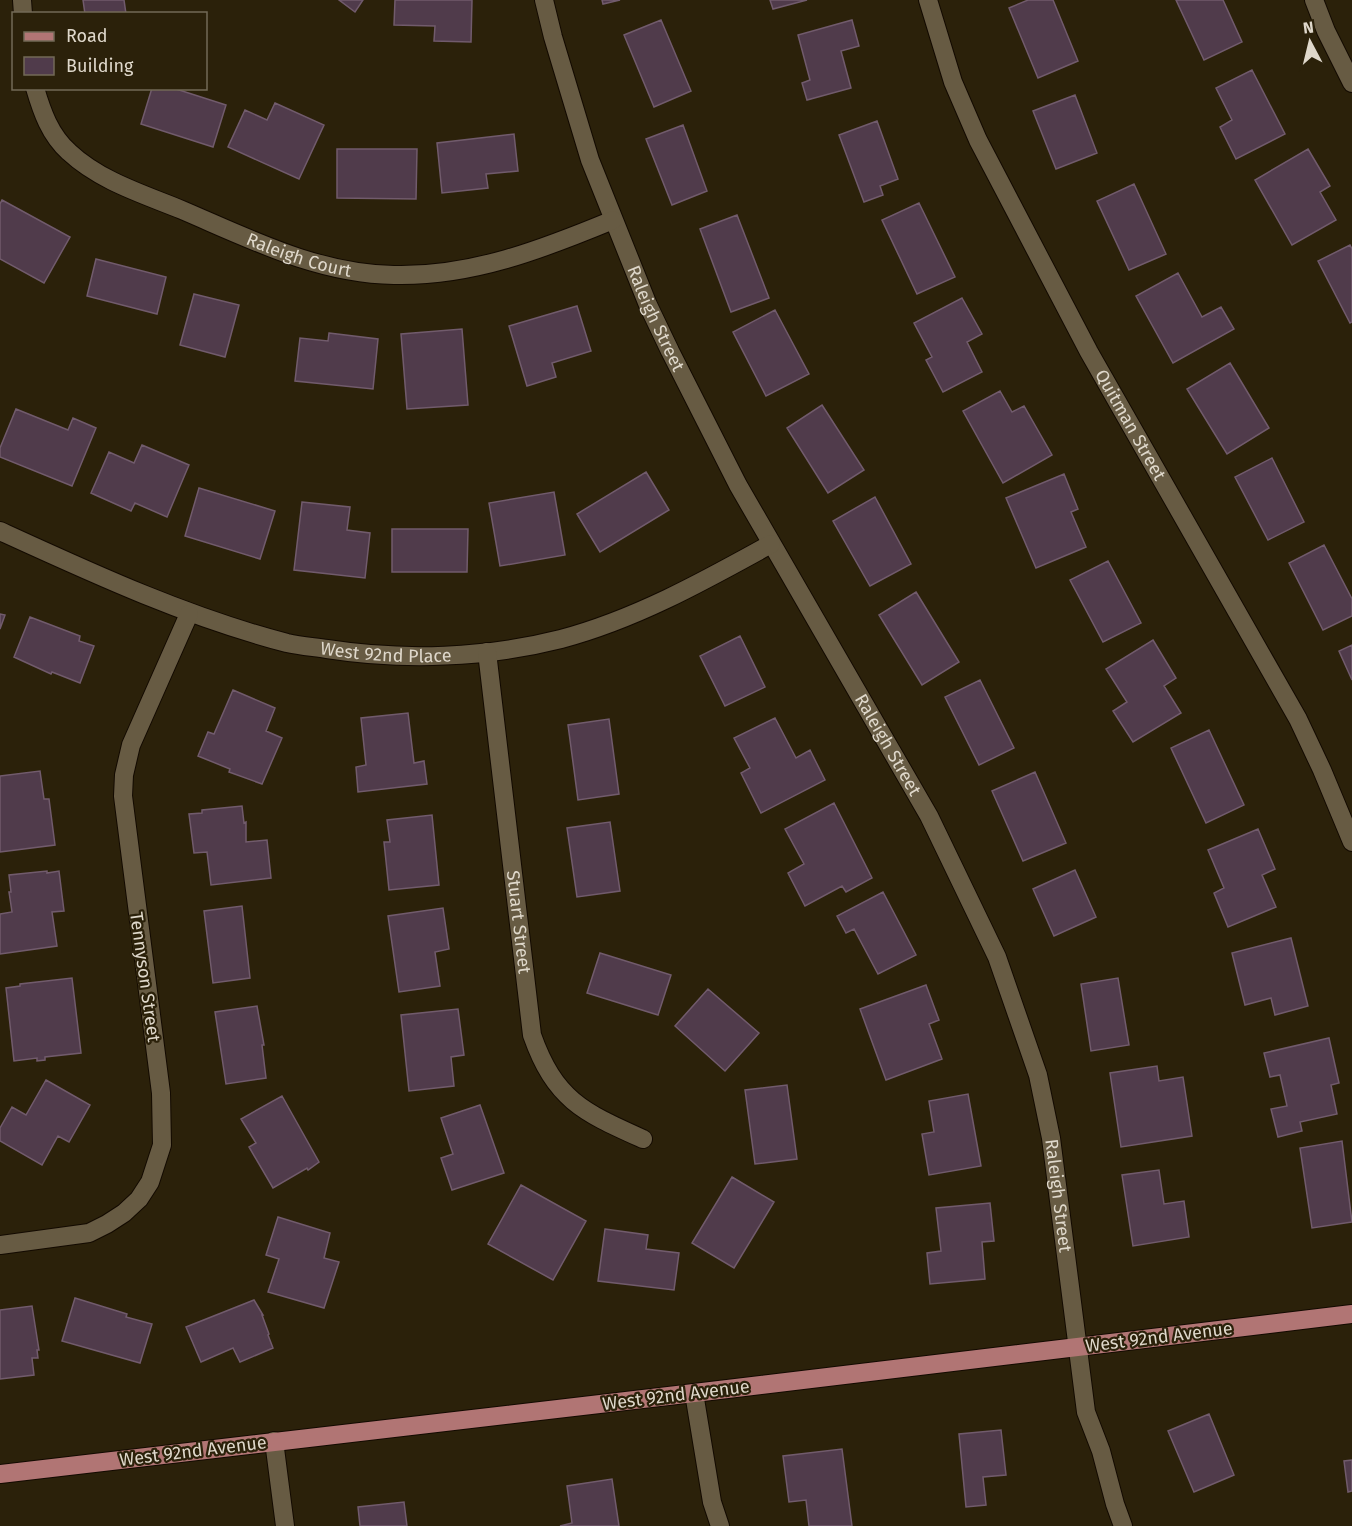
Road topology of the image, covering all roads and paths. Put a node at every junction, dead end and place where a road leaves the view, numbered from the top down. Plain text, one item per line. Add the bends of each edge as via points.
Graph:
1 (544, 0) edge
2 (928, 0) edge
3 (1314, 0) edge
4 (1352, 83) edge
5 (36, 90) edge
6 (614, 220) junction
7 (0, 531) edge
8 (771, 544) junction
9 (189, 614) junction
10 (487, 652) junction
11 (1352, 842) edge
12 (643, 1139) dead end
13 (0, 1245) edge
14 (1352, 1314) edge
15 (1077, 1347) junction
16 (694, 1394) junction
17 (274, 1441) junction
18 (0, 1474) edge
19 (285, 1526) edge
20 (720, 1526) edge
21 (1123, 1526) edge

1 - 6 street, Raleigh Street via 590,160
2 - 11 street, Quitman Street via 953,82 978,140 1089,352 1298,719
3 - 4 street
5 - 6 street, Raleigh Court via 56,137 101,177 283,252 330,267 394,275 487,265
6 - 8 street, Raleigh Street via 670,351
7 - 9 street, West 92nd Place
8 - 10 street, West 92nd Place via 693,587 619,620 561,639
8 - 15 street, Raleigh Street via 929,816 997,957 1038,1076 1051,1138
9 - 10 street, West 92nd Place via 289,643 363,655 434,657
9 - 13 street, Tennyson Street via 131,745 124,775 123,796 161,1093 162,1145 150,1182 139,1199 107,1224 89,1233
10 - 12 street, Stuart Street via 532,1035 541,1061 571,1100 599,1119
14 - 15 main road, West 92nd Avenue
15 - 16 main road, West 92nd Avenue
15 - 21 street, Raleigh Street via 1086,1412
16 - 17 main road, West 92nd Avenue
16 - 20 street via 712,1502
17 - 18 main road, West 92nd Avenue
17 - 19 street

